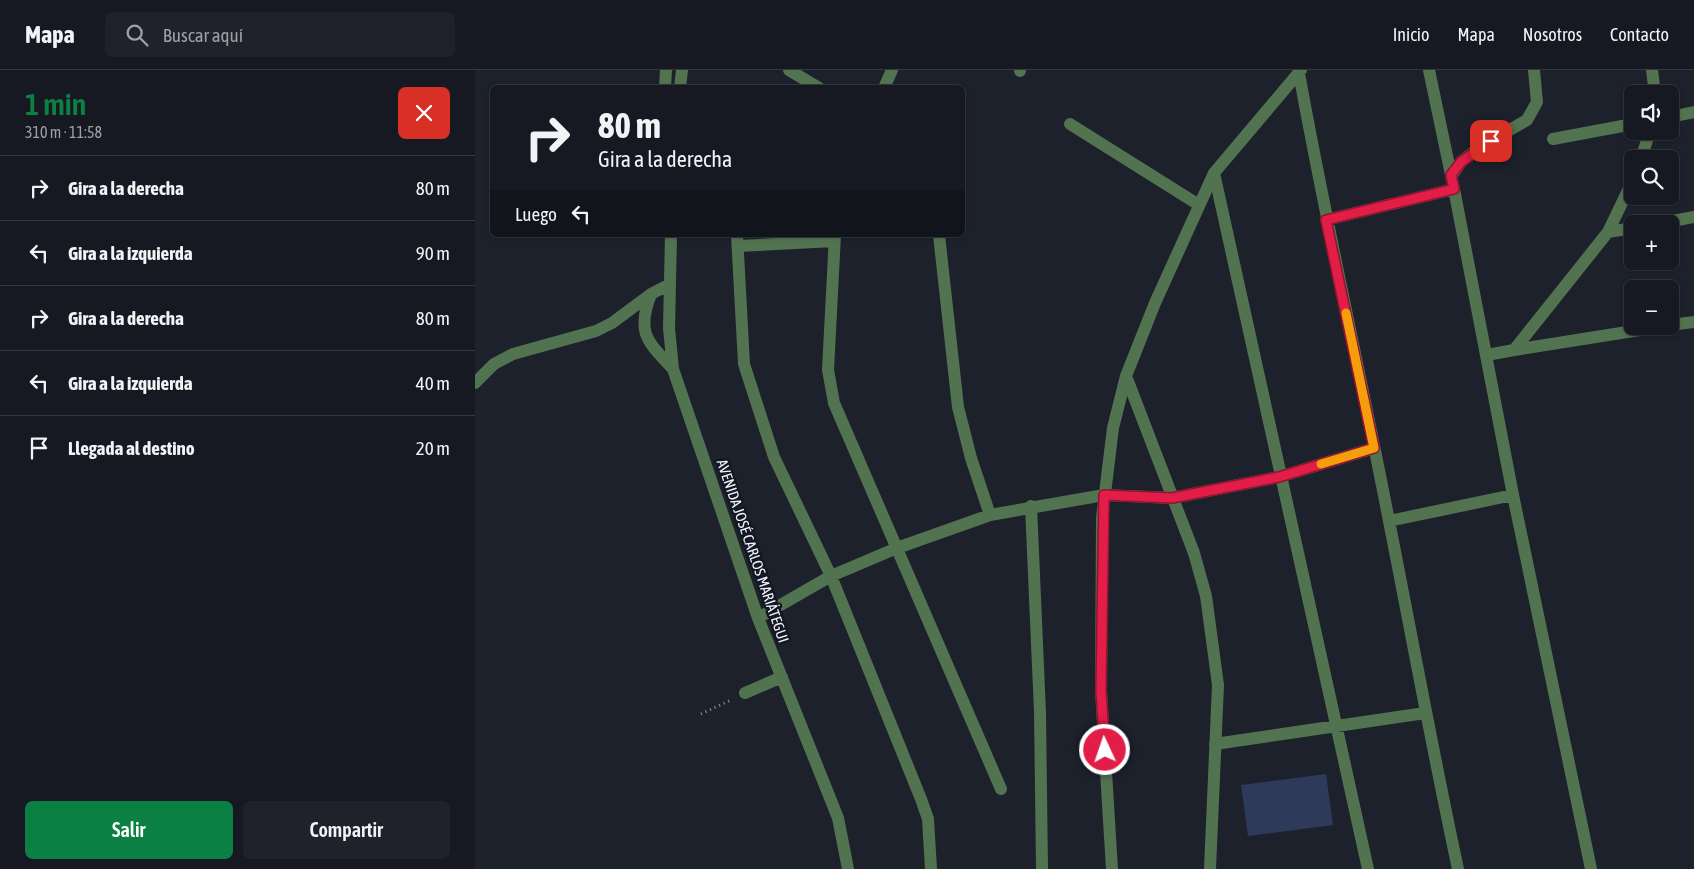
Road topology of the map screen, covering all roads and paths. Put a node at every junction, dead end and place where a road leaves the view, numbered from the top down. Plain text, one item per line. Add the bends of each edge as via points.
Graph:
1 (666, 70) edge
2 (681, 70) edge
3 (789, 70) edge
4 (892, 70) edge
5 (1429, 70) edge
6 (1534, 70) edge
7 (1652, 70) edge
8 (1300, 71) edge
9 (665, 85) edge
10 (680, 85) edge
11 (814, 85) edge
12 (885, 85) edge
13 (1654, 85) edge
14 (1694, 112) edge
15 (1679, 115) edge
16 (1070, 124) dead end
17 (1624, 126) edge
18 (1553, 139) dead end
19 (1213, 173) junction
20 (1451, 175) junction
21 (1454, 189) junction
22 (1624, 199) edge
23 (1199, 205) junction
24 (1694, 217) edge
25 (1326, 220) junction
26 (1679, 220) edge
27 (1624, 229) edge
28 (1608, 232) junction
29 (671, 237) edge
30 (939, 237) edge
31 (835, 238) edge
32 (737, 241) edge
33 (670, 284) junction
34 (651, 294) junction
35 (1694, 322) edge
36 (1679, 324) edge
37 (1624, 333) edge
38 (1514, 350) junction
39 (1487, 355) junction
40 (673, 369) junction
41 (1126, 376) junction
42 (475, 383) edge
43 (1374, 448) junction
44 (1279, 477) junction
45 (1104, 495) junction
46 (1513, 495) junction
47 (1172, 498) junction
48 (1031, 506) junction
49 (990, 515) junction
50 (1389, 521) junction
51 (897, 548) junction
52 (831, 576) junction
53 (758, 618) junction
54 (782, 677) junction
55 (745, 693) joint
56 (1425, 713) junction
57 (701, 714) dead end
58 (1336, 728) junction
59 (1215, 744) junction
60 (1001, 789) dead end
61 (848, 869) edge
62 (931, 869) edge
63 (1042, 869) edge
64 (1112, 869) edge
65 (1210, 869) edge
66 (1368, 869) edge
67 (1458, 869) edge
68 (1591, 869) edge

1 - 9 street
2 - 10 street
3 - 11 street
4 - 12 street
5 - 20 street
6 - 20 street via 1537,102 1527,120 1480,147
7 - 13 street
8 - 19 street
8 - 25 street
14 - 15 street
16 - 23 street
17 - 18 street
19 - 23 street
19 - 44 street
20 - 21 street
21 - 25 street
21 - 39 street
22 - 28 street
23 - 41 street
24 - 26 street
25 - 43 street
27 - 28 street
28 - 38 street
29 - 33 street, AVENIDA JOSÉ CARLOS MARIÁTEGUI
30 - 49 street via 959,407 971,458
31 - 32 street
31 - 51 street via 828,370 834,403
32 - 52 street via 744,364 774,457
33 - 34 street
33 - 40 street, AVENIDA JOSÉ CARLOS MARIÁTEGUI via 669,328
34 - 40 street via 643,320 645,330 654,349
34 - 42 street via 596,331 503,359 486,370
35 - 36 street
37 - 38 street
38 - 39 street
39 - 46 street
40 - 53 street, AVENIDA JOSÉ CARLOS MARIÁTEGUI
41 - 45 street via 1113,428
41 - 47 street
43 - 44 street
43 - 50 street
44 - 47 street
44 - 58 street
45 - 47 street
45 - 48 street
45 - 64 street via 1101,691
46 - 50 street
46 - 68 street
47 - 59 street via 1194,553 1206,596 1218,685
48 - 49 street
48 - 63 street via 1040,712
49 - 51 street
50 - 56 street
51 - 52 street
51 - 60 street
52 - 53 street
52 - 62 street via 928,819
53 - 54 street, AVENIDA JOSÉ CARLOS MARIÁTEGUI
54 - 55 street
54 - 61 street, AVENIDA JOSÉ CARLOS MARIÁTEGUI via 838,818
55 - 57 path
56 - 58 street
56 - 67 street
58 - 59 street
58 - 66 street
59 - 65 street

